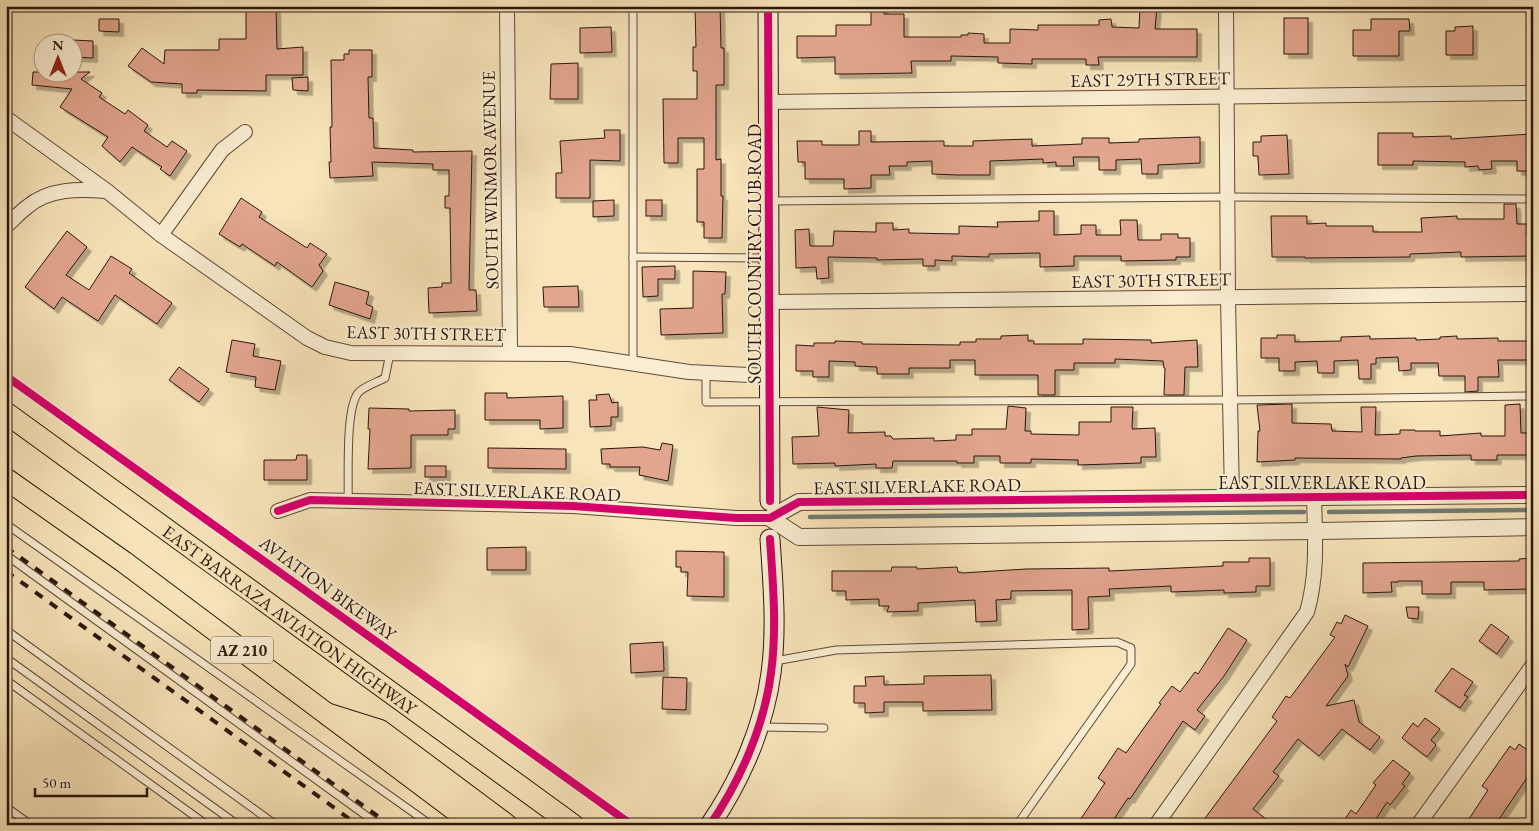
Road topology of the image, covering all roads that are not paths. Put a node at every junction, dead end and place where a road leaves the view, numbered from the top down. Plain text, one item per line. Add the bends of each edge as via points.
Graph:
1 (507, 6) edge
2 (633, 6) edge
3 (768, 6) edge
4 (1226, 6) edge
5 (1533, 92) edge
6 (1227, 97) junction
7 (768, 102) junction
8 (6, 118) edge
9 (245, 132) dead end
10 (107, 191) junction
11 (1228, 197) junction
12 (1533, 199) edge
13 (769, 202) junction
14 (6, 226) edge
15 (161, 235) junction
16 (633, 257) junction
17 (769, 258) junction
18 (1533, 294) edge
19 (1228, 298) junction
20 (770, 302) junction
21 (390, 353) junction
22 (510, 353) junction
23 (633, 364) junction
24 (706, 373) junction
25 (769, 376) junction
26 (1533, 396) edge
27 (1230, 400) junction
28 (769, 402) junction
29 (6, 413) edge
30 (6, 479) edge
31 (1533, 495) edge
32 (1232, 497) junction
33 (1314, 497) junction
34 (348, 501) junction
35 (770, 509) junction
36 (278, 511) dead end
37 (6, 524) edge
38 (1533, 526) edge
39 (1315, 531) junction
40 (770, 539) joint
41 (6, 555) edge
42 (6, 630) edge
43 (6, 658) edge
44 (772, 662) junction
45 (1533, 665) edge
46 (6, 680) edge
47 (328, 715) junction
48 (758, 726) junction
49 (824, 728) dead end
50 (6, 807) edge
51 (31, 825) edge
52 (207, 825) edge
53 (238, 825) edge
54 (276, 825) edge
55 (379, 825) edge
56 (431, 825) edge
57 (475, 825) edge
58 (506, 825) edge
59 (574, 825) edge
60 (710, 825) edge
61 (1017, 825) edge
62 (1156, 825) edge
63 (1418, 825) edge

1 - 22 street, SOUTH WINMOR AVENUE
2 - 16 lane
3 - 7 main road, SOUTH COUNTRY CLUB ROAD
4 - 6 street
5 - 6 street, EAST 29TH STREET
6 - 7 street, EAST 29TH STREET
6 - 11 street
7 - 13 main road, SOUTH COUNTRY CLUB ROAD
8 - 10 street, EAST 30TH STREET
9 - 15 street via 222,150
10 - 14 street via 77,189 52,193 28,205
10 - 15 street, EAST 30TH STREET
11 - 12 lane
11 - 13 lane
11 - 19 street
13 - 17 main road, SOUTH COUNTRY CLUB ROAD
15 - 21 street, EAST 30TH STREET via 324,347 342,352
16 - 17 lane
16 - 23 lane
17 - 20 main road, SOUTH COUNTRY CLUB ROAD
18 - 19 street, EAST 30TH STREET
19 - 20 street, EAST 30TH STREET
19 - 27 street
20 - 25 main road, SOUTH COUNTRY CLUB ROAD
21 - 22 street, EAST 30TH STREET
21 - 34 lane via 385,378 364,388 352,406
22 - 23 street, EAST 30TH STREET via 570,354
23 - 24 street, EAST 30TH STREET
24 - 25 street, EAST 30TH STREET
24 - 28 lane via 706,402
25 - 28 main road, SOUTH COUNTRY CLUB ROAD
26 - 27 lane
27 - 28 lane
27 - 32 street
28 - 35 main road, SOUTH COUNTRY CLUB ROAD
29 - 59 main road, EAST BARRAZA AVIATION HIGHWAY / AZ 210
30 - 47 main road, AZ 210 via 124,562
31 - 33 street, EAST SILVERLAKE ROAD
32 - 33 street, EAST SILVERLAKE ROAD
32 - 35 street, EAST SILVERLAKE ROAD via 799,502
33 - 39 street
34 - 35 street, EAST SILVERLAKE ROAD via 573,506 736,518
34 - 36 street, EAST SILVERLAKE ROAD via 310,500
35 - 39 street via 799,537
35 - 40 street, SOUTH COUNTRY CLUB ROAD
37 - 56 lane
38 - 39 street
39 - 62 street via 1313,591 1306,612
40 - 44 main road, SOUTH COUNTRY CLUB ROAD via 774,617
41 - 55 lane
42 - 54 lane
43 - 53 lane
44 - 48 main road, SOUTH COUNTRY CLUB ROAD
44 - 61 lane via 846,650 1117,642 1130,648 1130,664
45 - 63 street
46 - 52 lane
47 - 57 main road, AZ 210
47 - 58 highway via 380,731
48 - 49 lane
48 - 60 main road, SOUTH COUNTRY CLUB ROAD via 740,773
50 - 51 lane

